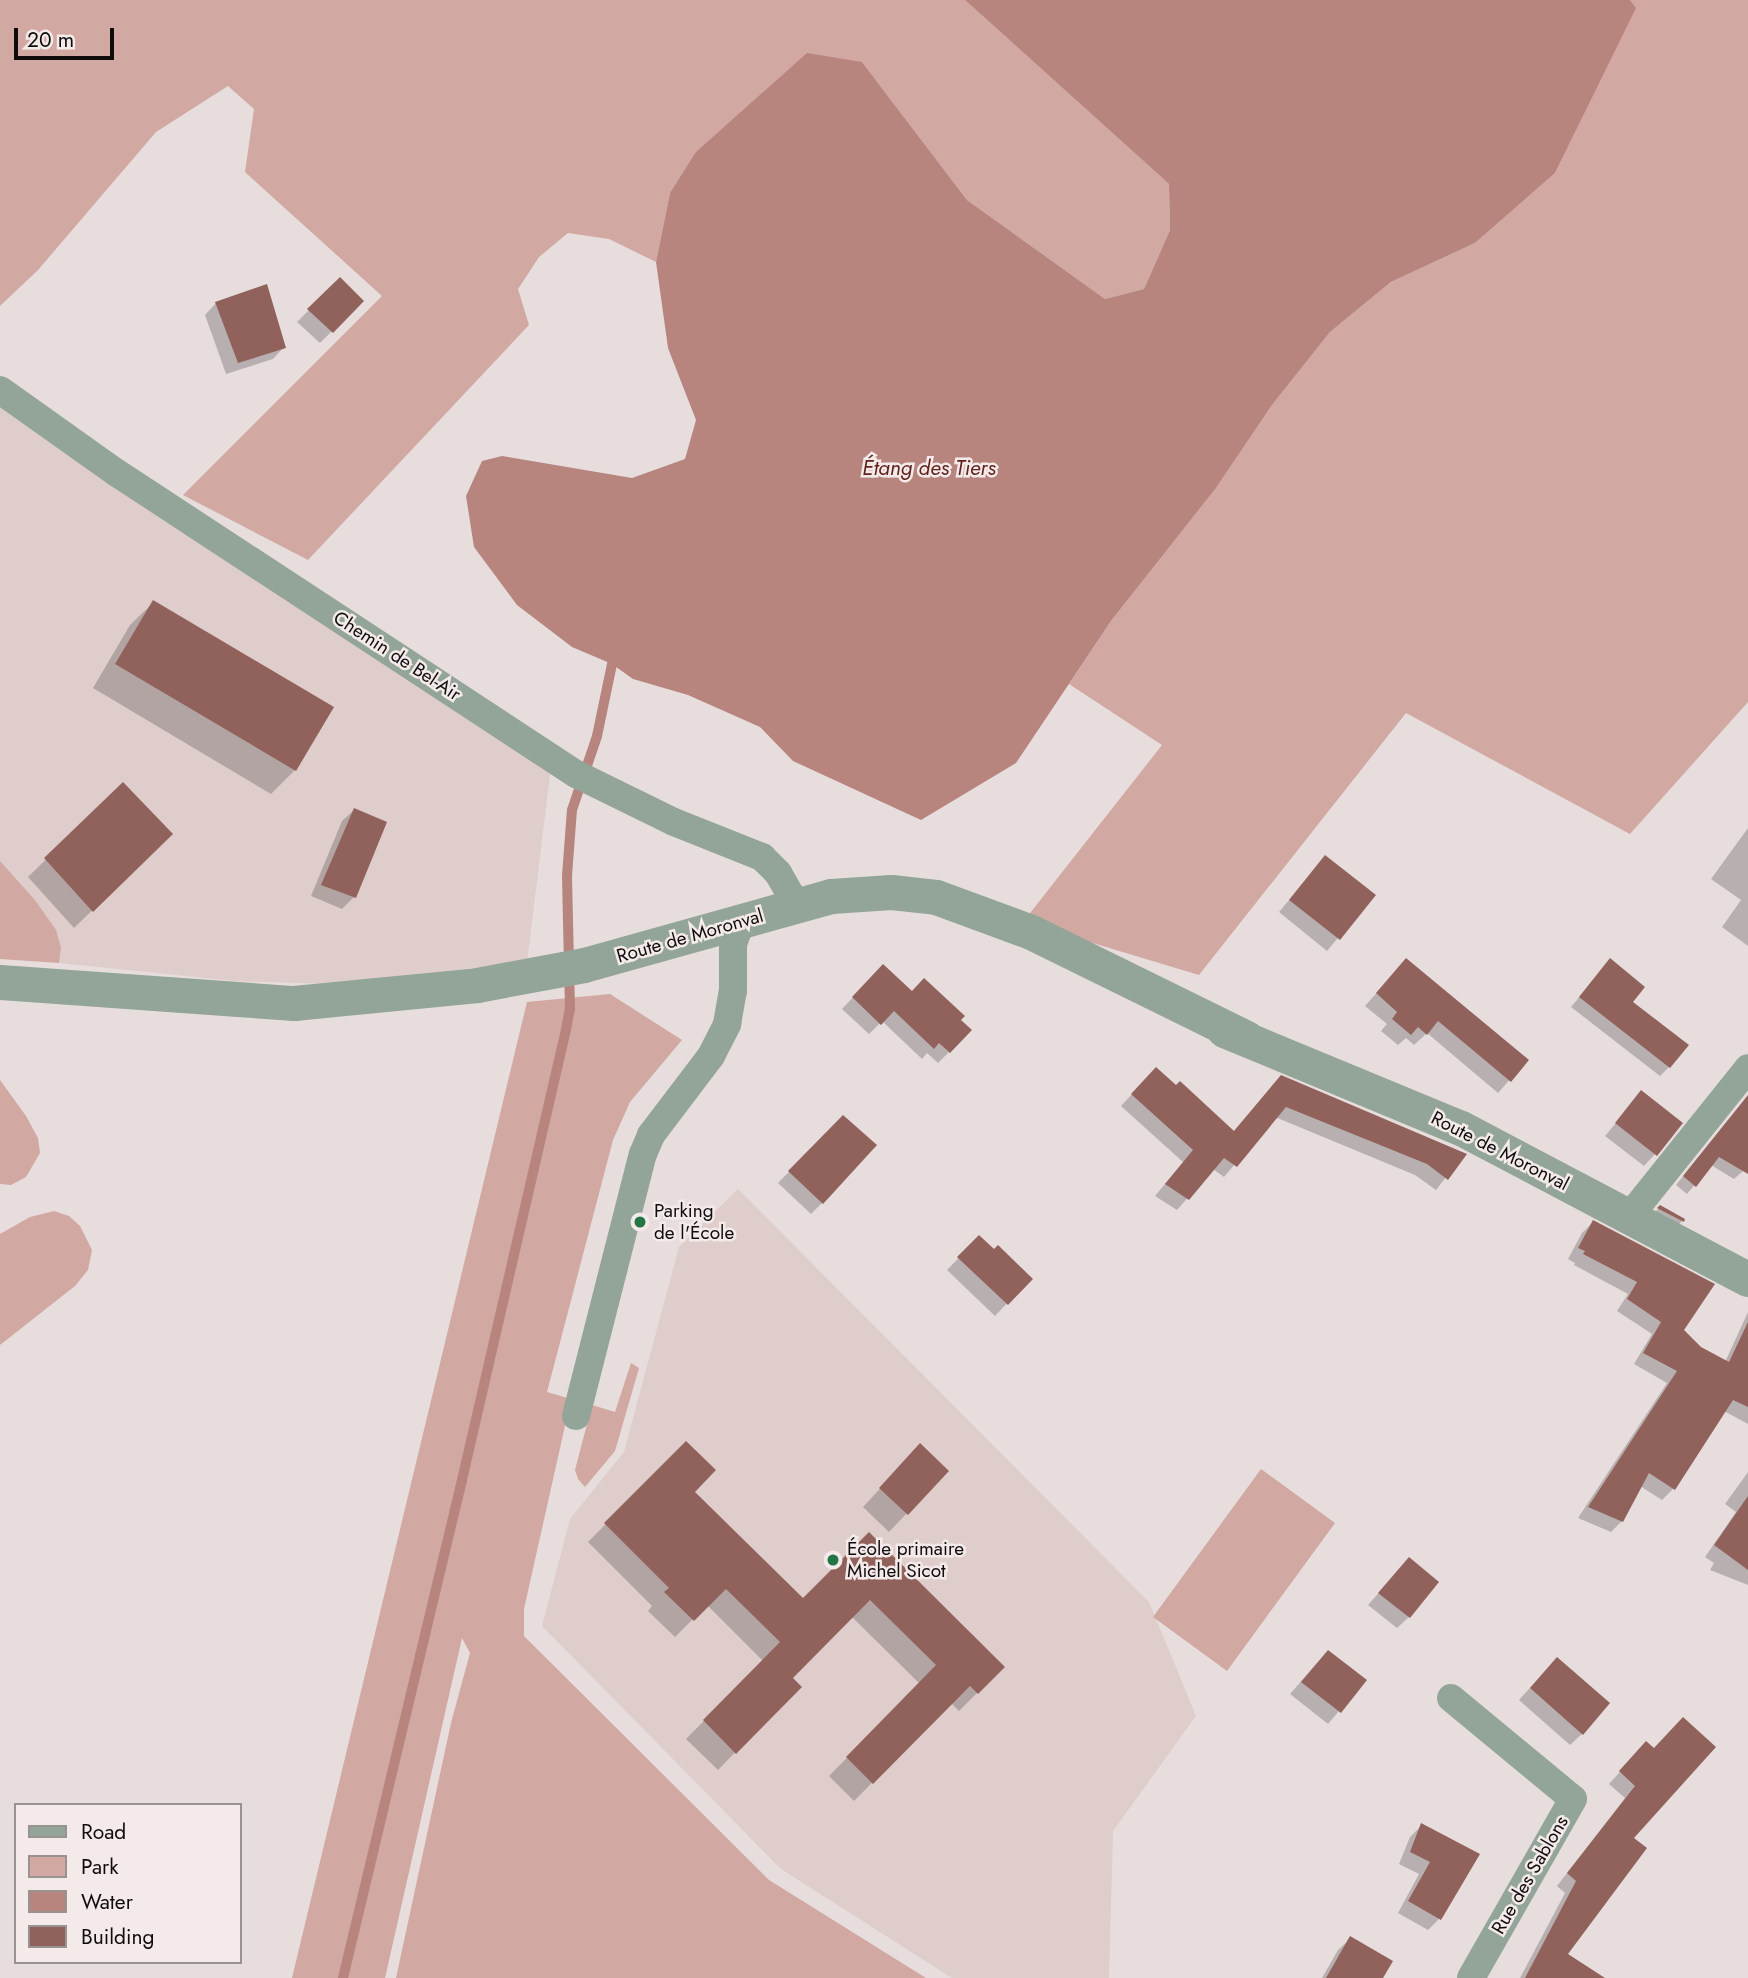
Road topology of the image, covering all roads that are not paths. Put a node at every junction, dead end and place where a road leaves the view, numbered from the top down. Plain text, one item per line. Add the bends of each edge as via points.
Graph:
1 (0, 390) edge
2 (797, 906) junction
3 (741, 922) junction
4 (0, 982) edge
5 (1748, 1068) edge
6 (1628, 1218) junction
7 (1748, 1279) edge
8 (576, 1416) dead end
9 (1451, 1698) dead end
10 (1471, 1978) edge

1 - 2 street, Chemin de Bel-Air via 588,781 762,857 778,873
2 - 3 street, Route de Moronval
2 - 6 street, Route de Moronval via 866,892 936,897 1031,932 1246,1038 1461,1128
3 - 4 street, Route de Moronval via 569,968 477,985 294,1003
3 - 8 street via 733,944 733,991 727,1024 711,1056 651,1135 643,1154
5 - 6 street
6 - 7 street, Route de Moronval
9 - 10 street, Rue des Sablons via 1573,1799

